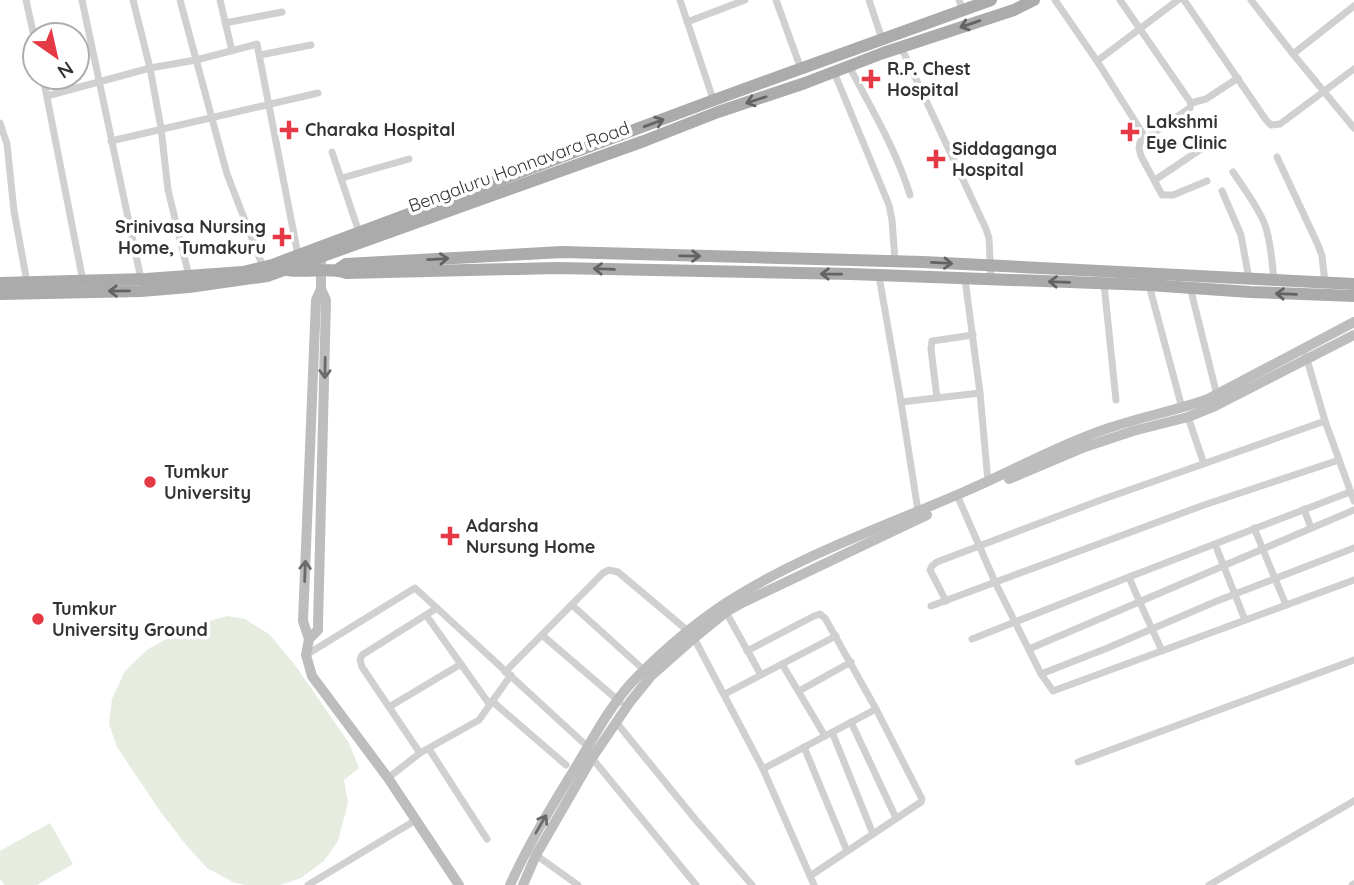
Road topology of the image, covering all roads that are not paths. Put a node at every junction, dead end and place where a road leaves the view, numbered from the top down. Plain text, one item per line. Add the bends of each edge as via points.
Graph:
1 (26, 0) edge
2 (82, 0) edge
3 (133, 0) edge
4 (180, 0) edge
5 (220, 0) edge
6 (680, 0) edge
7 (744, 0) edge
8 (776, 0) edge
9 (869, 0) edge
10 (991, 0) edge
11 (1034, 0) edge
12 (1055, 0) edge
13 (1120, 0) edge
14 (1178, 0) edge
15 (1184, 0) edge
16 (1251, 0) edge
17 (1346, 0) edge
18 (732, 2) edge
19 (961, 5) edge
20 (1354, 7) edge
21 (282, 12) dead end
22 (31, 21) edge
23 (687, 22) junction
24 (225, 23) junction
25 (1141, 29) junction
26 (882, 39) junction
27 (311, 45) dead end
28 (901, 47) junction
29 (232, 51) junction
30 (1293, 54) junction
31 (260, 55) junction
32 (196, 60) junction
33 (1097, 61) junction
34 (849, 66) junction
35 (150, 68) junction
36 (801, 69) junction
37 (1354, 69) edge
38 (834, 72) junction
39 (1238, 78) junction
40 (99, 84) junction
41 (46, 91) edge
42 (1325, 92) junction
43 (318, 93) dead end
44 (47, 96) junction
45 (270, 103) junction
46 (1191, 103) junction
47 (716, 106) junction
48 (212, 117) junction
49 (0, 123) edge
50 (161, 128) junction
51 (1354, 128) edge
52 (1145, 137) junction
53 (111, 141) junction
54 (1210, 143) dead end
55 (331, 152) dead end
56 (1277, 157) dead end
57 (409, 159) dead end
58 (1233, 172) dead end
59 (342, 178) junction
60 (1155, 180) junction
61 (1207, 181) dead end
62 (1222, 191) dead end
63 (910, 195) dead end
64 (359, 232) junction
65 (373, 238) junction
66 (321, 251) junction
67 (298, 255) junction
68 (895, 261) junction
69 (365, 263) junction
70 (990, 265) junction
71 (275, 267) junction
72 (337, 270) junction
73 (322, 271) junction
74 (189, 276) junction
75 (879, 276) junction
76 (141, 279) junction
77 (965, 279) junction
78 (1249, 279) junction
79 (991, 280) junction
80 (1274, 280) junction
81 (27, 282) junction
82 (1190, 282) junction
83 (0, 283) edge
84 (1325, 283) junction
85 (1104, 284) junction
86 (1354, 284) edge
87 (1149, 285) junction
88 (84, 286) junction
89 (0, 293) edge
90 (1354, 296) edge
91 (1354, 322) edge
92 (973, 335) junction
93 (1354, 335) edge
94 (1305, 354) junction
95 (980, 393) junction
96 (1217, 395) junction
97 (937, 398) junction
98 (1116, 400) dead end
99 (901, 402) junction
100 (1185, 412) junction
101 (1325, 421) junction
102 (1339, 460) junction
103 (1204, 464) junction
104 (988, 482) junction
105 (1350, 492) junction
106 (958, 498) junction
107 (1354, 501) edge
108 (1304, 509) junction
109 (1354, 510) edge
110 (918, 511) junction
111 (1254, 528) junction
112 (1311, 528) junction
113 (1215, 544) junction
114 (979, 545) junction
115 (1354, 548) edge
116 (1263, 549) junction
117 (1224, 566) junction
118 (1129, 577) junction
119 (1275, 579) junction
120 (1354, 580) edge
121 (995, 582) junction
122 (1235, 594) junction
123 (946, 601) junction
124 (1139, 603) junction
125 (572, 605) junction
126 (1286, 605) junction
127 (931, 606) dead end
128 (437, 608) junction
129 (726, 612) junction
130 (426, 615) junction
131 (1245, 620) junction
132 (1015, 622) junction
133 (1152, 628) junction
134 (691, 634) junction
135 (542, 635) junction
136 (836, 636) junction
137 (972, 639) dead end
138 (1029, 649) junction
139 (747, 651) junction
140 (1162, 651) junction
141 (306, 655) junction
142 (1354, 660) edge
143 (851, 662) junction
144 (461, 664) junction
145 (782, 664) junction
146 (644, 670) junction
147 (508, 673) junction
148 (1041, 674) junction
149 (761, 676) junction
150 (799, 691) junction
151 (725, 694) junction
152 (491, 703) junction
153 (622, 704) junction
154 (389, 707) junction
155 (876, 709) junction
156 (616, 722) junction
157 (851, 722) junction
158 (828, 734) junction
159 (804, 747) junction
160 (429, 749) junction
161 (590, 752) junction
162 (420, 753) junction
163 (1078, 762) dead end
164 (566, 765) dead end
165 (763, 769) junction
166 (388, 778) junction
167 (1354, 801) edge
168 (896, 818) junction
169 (416, 820) junction
170 (873, 834) junction
171 (487, 839) dead end
172 (847, 851) junction
173 (536, 855) junction
174 (810, 876) junction
175 (308, 885) edge
176 (459, 885) edge
177 (510, 885) edge
178 (523, 885) edge
179 (576, 885) edge
180 (696, 885) edge
181 (752, 885) edge
182 (814, 885) edge
183 (1209, 885) edge

1 - 22 street
2 - 40 street
3 - 35 street
4 - 32 street
5 - 24 street
6 - 23 street
7 - 18 street
8 - 36 street
9 - 26 street
10 - 19 main road, Bengaluru Honnavara Road
11 -> 28 main road, Bengaluru Honnavara Road
12 - 33 street
13 - 25 street
14 - 25 street
15 - 39 street
16 - 30 street
17 - 20 street
18 - 23 street
19 - 26 main road, Bengaluru Honnavara Road
20 - 30 street
21 - 24 street
23 - 47 street
24 - 29 street
25 - 33 street
25 - 46 street
26 - 36 main road, Bengaluru Honnavara Road
27 - 31 street
28 - 34 main road, Bengaluru Honnavara Road
28 - 70 street via 986,229
29 - 31 street via 257,44
29 - 32 street
30 - 42 street
31 - 45 street
32 - 35 street
32 - 48 street
33 - 52 street
34 - 38 main road, Bengaluru Honnavara Road
34 - 63 street via 894,151
35 - 40 street
35 - 50 street
36 - 47 main road, Bengaluru Honnavara Road
37 - 42 street
38 -> 47 main road, Bengaluru Honnavara Road
38 - 68 street via 889,205
39 - 42 street via 1271,125 1280,124
39 - 46 street via 1206,99
40 - 44 street
40 - 53 street
41 - 44 street
42 - 51 street
43 - 45 street
44 - 88 street
45 - 48 street
45 - 67 street
46 - 52 street
64 -> 47 main road, Bengaluru Honnavara Road
47 - 65 main road, Bengaluru Honnavara Road via 643,141
48 - 50 street
48 - 71 street via 230,183
49 - 81 street
50 - 53 street
50 - 74 street via 168,190
52 - 60 street via 1139,148
53 - 76 street
54 - 60 street
55 - 59 street
56 - 84 street via 1314,233
57 - 59 street
58 - 80 street via 1264,223
59 - 64 street
60 - 61 street via 1162,195
62 - 78 street via 1241,235
64 - 66 main road, Bengaluru Honnavara Road
65 - 66 main road, Bengaluru Honnavara Road
65 - 69 main road via 359,252
66 - 67 main road, Bengaluru Honnavara Road
66 - 71 main road, Bengaluru Honnavara Road
66 - 73 main road
67 - 71 main road, Bengaluru Honnavara Road
69 -> 68 main road via 562,252
68 -> 70 main road
69 - 72 main road via 346,264
70 - 79 street
70 - 82 main road
71 - 73 main road
71 - 74 main road, Bengaluru Honnavara Road
71 -> 88 main road, Bengaluru Honnavara Road via 267,276 189,287 141,291
72 - 73 main road
75 -> 72 main road via 557,268
73 - 141 main road via 316,300 303,621 309,639
74 - 76 main road, Bengaluru Honnavara Road
75 - 77 main road
75 - 99 street
76 - 88 main road, Bengaluru Honnavara Road
77 - 79 main road
77 - 92 street
78 - 80 main road
78 - 82 main road
85 -> 79 main road
80 - 84 main road
81 - 83 main road, Bengaluru Honnavara Road
81 - 88 main road, Bengaluru Honnavara Road
82 - 87 main road
90 -> 82 main road
82 - 96 street
84 - 86 main road
85 - 87 main road
85 - 98 street
87 - 100 street
88 - 89 main road, Bengaluru Honnavara Road
91 - 94 main road
92 - 95 street
92 - 97 street via 932,341
93 - 94 main road
94 - 96 main road
94 - 100 main road via 1215,407
94 - 101 street
95 - 97 street
95 - 104 street
96 - 100 main road
97 - 99 street
99 - 110 street
100 - 103 street
100 - 104 main road via 1127,422 1087,435
100 - 106 main road
101 - 102 street
101 - 103 street
102 - 105 street
102 - 121 street
103 - 114 street
104 - 106 main road
105 - 107 street
105 - 108 street
106 - 110 main road
106 - 114 street
106 - 129 main road
108 - 111 street
108 - 112 street
109 - 112 street
110 - 134 main road via 768,579 726,603
111 - 113 street
111 - 116 street
112 - 116 street
113 - 117 street
113 - 118 street
114 - 121 street
114 - 123 street via 932,566
115 - 119 street
116 - 117 street
116 - 119 street
117 - 122 street
117 - 124 street
118 - 124 street
118 - 132 street
119 - 122 street
119 - 126 street
120 - 126 street
121 - 123 street
121 - 132 street
122 - 131 street
122 - 133 street
123 - 127 street
124 - 133 street
124 - 138 street
125 - 134 street via 603,573 618,572
125 - 135 street
125 - 146 street
126 - 131 street
128 - 130 street
128 - 141 street via 415,587
128 - 147 street
129 - 134 main road
129 - 139 street
130 - 144 street
130 - 154 street via 362,655 362,667
131 - 140 street
132 - 137 street
132 - 138 street
133 - 140 street
133 - 148 street
134 - 146 main road
134 - 151 street
134 - 153 main road
135 - 147 street
135 - 153 street
136 - 139 street via 820,614
136 - 143 street
136 - 145 street
138 - 148 street
139 - 149 street
140 - 148 street via 1053,691
141 - 166 main road via 312,676
142 - 163 street
143 - 150 street
143 - 155 street
144 - 152 street
144 - 154 street
145 - 149 street
145 - 150 street
146 - 153 main road
147 - 152 street
147 - 161 street
149 - 151 street
150 - 158 street
151 - 165 street
152 - 160 street via 479,720
152 - 164 street
153 - 156 main road
153 - 161 main road
154 - 162 street
155 - 157 street
155 - 168 street via 922,799
156 - 161 main road
156 - 181 street
157 - 158 street
157 - 168 street
158 - 159 street
158 - 170 street
159 - 165 street
159 - 172 street
160 - 162 street
160 - 171 street
161 - 173 main road
177 -> 161 main road via 540,826
161 - 180 street
162 - 166 street
165 - 174 street
166 - 169 main road
167 - 183 street
168 - 170 street
169 - 175 street
169 - 176 main road
170 - 172 street
172 - 174 street
173 - 178 main road
173 - 179 street
174 - 182 street

